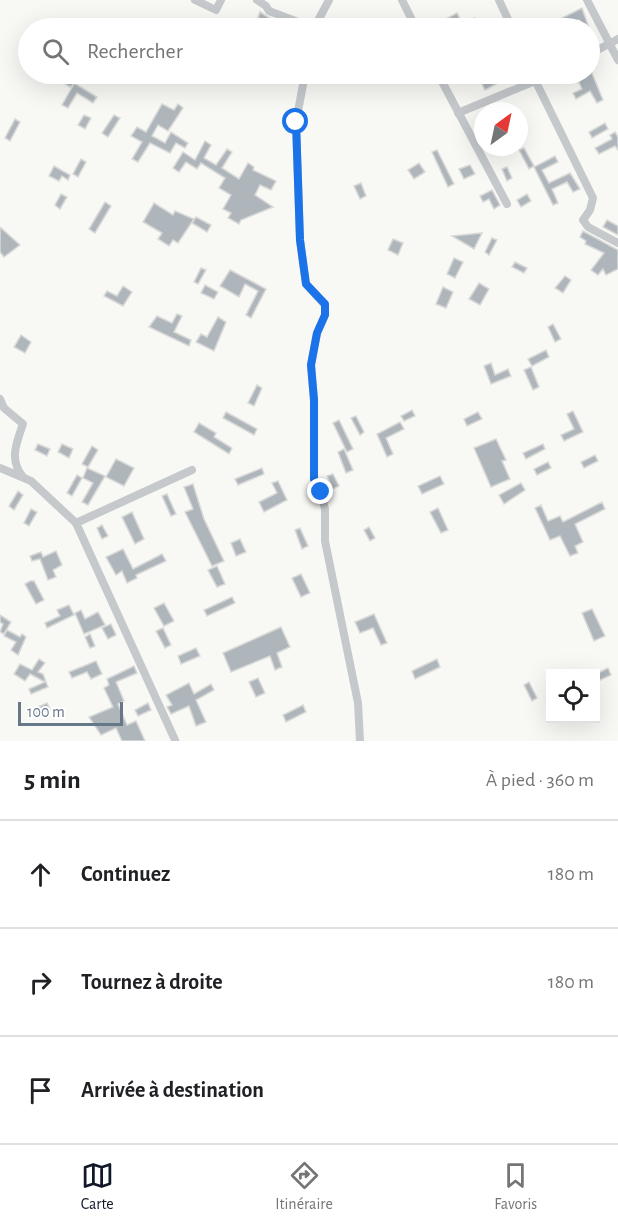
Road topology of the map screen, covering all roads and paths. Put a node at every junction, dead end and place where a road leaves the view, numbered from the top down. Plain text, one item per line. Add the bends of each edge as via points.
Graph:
1 (195, 0) edge
2 (221, 0) edge
3 (257, 0) edge
4 (329, 0) edge
5 (402, 0) edge
6 (499, 0) edge
7 (587, 0) edge
8 (288, 18) edge
9 (319, 18) edge
10 (411, 18) edge
11 (507, 18) edge
12 (599, 18) edge
13 (600, 20) edge
14 (614, 41) edge
15 (600, 49) edge
16 (618, 60) edge
17 (303, 84) edge
18 (443, 84) edge
19 (521, 84) edge
20 (537, 84) edge
21 (458, 113) junction
22 (507, 204) dead end
23 (618, 243) edge
24 (0, 399) edge
25 (0, 468) edge
26 (192, 470) dead end
27 (23, 478) junction
28 (76, 523) junction
29 (175, 740) edge
30 (360, 741) edge

1 - 2 street via 216,10
3 - 8 street via 269,11
4 - 9 street
5 - 10 street
6 - 11 street
7 - 12 street
13 - 14 street
14 - 15 street
14 - 16 street
17 - 30 street via 296,122 300,240 306,284 325,304 311,365 314,479 325,509 325,541 358,703
18 - 21 street
19 - 21 street
20 - 23 street via 593,198 583,220 588,227
21 - 22 street
24 - 27 street via 22,424 14,458
25 - 27 street
26 - 28 street
27 - 28 street
28 - 29 street

